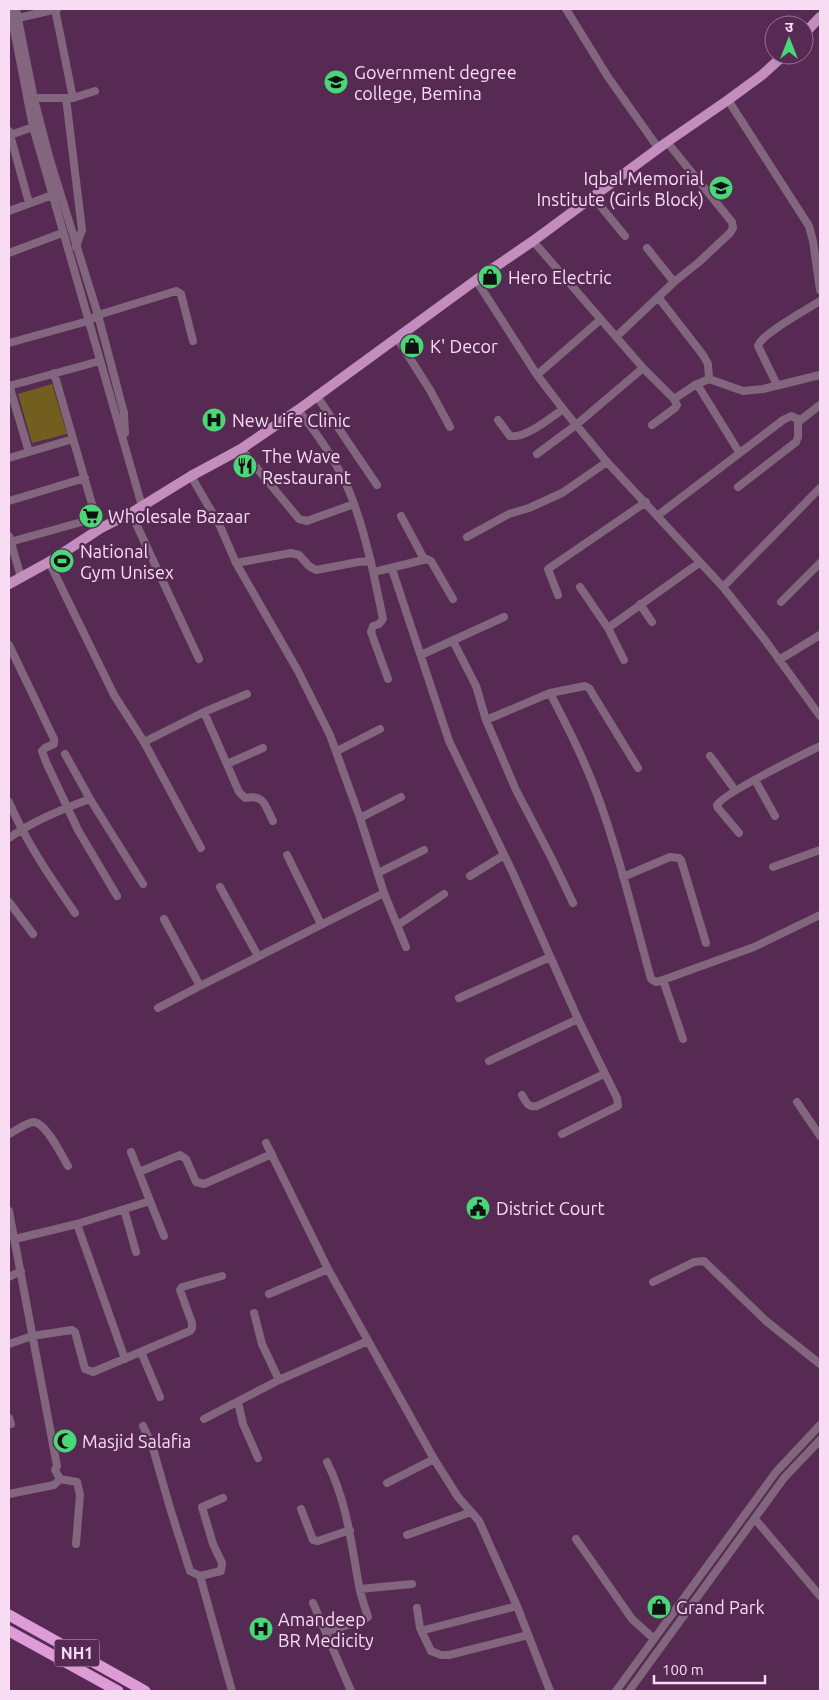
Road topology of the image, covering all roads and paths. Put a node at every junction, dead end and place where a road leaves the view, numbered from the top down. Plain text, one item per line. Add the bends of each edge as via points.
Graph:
1 (10, 9) edge
2 (16, 9) edge
3 (56, 9) edge
4 (566, 9) edge
5 (18, 18) junction
6 (773, 65) edge
7 (95, 91) dead end
8 (30, 98) junction
9 (69, 98) junction
10 (728, 100) junction
11 (33, 128) junction
12 (9, 133) edge
13 (663, 145) junction
14 (56, 193) junction
15 (593, 197) junction
16 (29, 203) junction
17 (9, 211) edge
18 (62, 233) junction
19 (625, 236) dead end
20 (533, 241) junction
21 (76, 247) junction
22 (647, 248) dead end
23 (9, 253) edge
24 (476, 280) junction
25 (674, 282) junction
26 (820, 290) edge
27 (658, 297) junction
28 (820, 301) edge
29 (98, 315) junction
30 (600, 320) junction
31 (88, 321) junction
32 (616, 336) junction
33 (397, 338) junction
34 (192, 341) dead end
35 (9, 343) edge
36 (100, 361) junction
37 (643, 368) junction
38 (54, 372) junction
39 (537, 375) junction
40 (820, 375) edge
41 (709, 379) junction
42 (697, 384) junction
43 (9, 385) edge
44 (777, 385) junction
45 (316, 396) junction
46 (674, 399) junction
47 (820, 405) edge
48 (563, 409) junction
49 (298, 410) junction
50 (498, 420) dead end
51 (800, 420) junction
52 (652, 424) dead end
53 (576, 425) junction
54 (450, 427) dead end
55 (73, 439) junction
56 (125, 445) junction
57 (241, 449) junction
58 (29, 452) junction
59 (739, 452) junction
60 (537, 454) dead end
61 (9, 458) edge
62 (607, 462) junction
63 (192, 476) junction
64 (85, 478) junction
65 (377, 485) dead end
66 (738, 486) dead end
67 (820, 488) edge
68 (9, 501) edge
69 (646, 502) junction
70 (354, 504) junction
71 (142, 506) junction
72 (131, 513) junction
73 (401, 516) dead end
74 (657, 516) junction
75 (96, 518) junction
76 (101, 528) junction
77 (466, 537) dead end
78 (10, 539) edge
79 (424, 559) junction
80 (371, 561) junction
81 (49, 562) junction
82 (236, 563) junction
83 (699, 563) junction
84 (820, 563) edge
85 (392, 569) junction
86 (374, 572) junction
87 (21, 577) junction
88 (9, 584) edge
89 (580, 586) dead end
90 (723, 587) junction
91 (558, 595) dead end
92 (453, 599) dead end
93 (781, 602) dead end
94 (640, 604) junction
95 (504, 617) dead end
96 (652, 622) dead end
97 (608, 628) junction
98 (820, 635) edge
99 (453, 642) junction
100 (9, 645) edge
101 (422, 655) junction
102 (199, 659) dead end
103 (624, 660) dead end
104 (779, 660) junction
105 (388, 679) dead end
106 (550, 693) junction
107 (247, 694) dead end
108 (204, 712) junction
109 (820, 716) edge
110 (486, 720) junction
111 (380, 729) dead end
112 (144, 742) junction
113 (820, 746) edge
114 (263, 748) dead end
115 (337, 751) junction
116 (65, 754) dead end
117 (710, 756) dead end
118 (227, 764) junction
119 (638, 768) dead end
120 (755, 780) junction
121 (735, 790) junction
122 (401, 797) dead end
123 (90, 799) junction
124 (9, 802) edge
125 (66, 808) junction
126 (775, 816) dead end
127 (360, 818) junction
128 (273, 821) dead end
129 (21, 829) junction
130 (739, 833) dead end
131 (9, 838) edge
132 (201, 848) dead end
133 (424, 850) dead end
134 (820, 850) edge
135 (286, 855) dead end
136 (504, 855) junction
137 (773, 867) dead end
138 (378, 873) junction
139 (470, 876) dead end
140 (623, 876) junction
141 (143, 884) dead end
142 (220, 887) dead end
143 (384, 893) junction
144 (444, 894) dead end
145 (117, 896) dead end
146 (9, 902) edge
147 (573, 903) dead end
148 (76, 913) dead end
149 (820, 915) edge
150 (164, 919) dead end
151 (321, 924) junction
152 (398, 926) junction
153 (33, 934) dead end
154 (706, 944) dead end
155 (406, 948) dead end
156 (258, 956) junction
157 (550, 957) junction
158 (663, 980) junction
159 (200, 986) junction
160 (459, 998) dead end
161 (158, 1008) dead end
162 (578, 1019) junction
163 (683, 1039) dead end
164 (488, 1061) dead end
165 (604, 1074) junction
166 (522, 1095) dead end
167 (797, 1102) dead end
168 (9, 1134) edge
169 (562, 1134) dead end
170 (820, 1136) edge
171 (266, 1143) dead end
172 (131, 1152) dead end
173 (272, 1154) junction
174 (68, 1166) dead end
175 (139, 1172) junction
176 (150, 1201) junction
177 (124, 1209) junction
178 (9, 1211) edge
179 (77, 1224) junction
180 (164, 1236) dead end
181 (15, 1239) junction
182 (136, 1252) dead end
183 (328, 1269) junction
184 (21, 1271) junction
185 (9, 1276) edge
186 (222, 1276) dead end
187 (653, 1282) dead end
188 (269, 1294) dead end
189 (254, 1313) dead end
190 (32, 1336) junction
191 (368, 1341) junction
192 (9, 1344) edge
193 (141, 1352) junction
194 (125, 1359) junction
195 (820, 1364) edge
196 (279, 1380) junction
197 (160, 1397) dead end
198 (238, 1402) junction
199 (204, 1418) dead end
200 (143, 1426) dead end
201 (820, 1426) edge
202 (819, 1443) edge
203 (258, 1458) dead end
204 (434, 1459) junction
205 (327, 1462) dead end
206 (60, 1479) junction
207 (387, 1483) dead end
208 (9, 1494) edge
209 (222, 1498) dead end
210 (301, 1509) dead end
211 (471, 1512) junction
212 (755, 1519) junction
213 (350, 1530) junction
214 (407, 1535) dead end
215 (576, 1540) dead end
216 (76, 1544) dead end
217 (200, 1576) junction
218 (412, 1584) dead end
219 (360, 1589) junction
220 (820, 1596) edge
221 (314, 1603) dead end
222 (517, 1606) junction
223 (417, 1608) dead end
224 (9, 1616) edge
225 (422, 1630) junction
226 (9, 1631) edge
227 (326, 1632) junction
228 (528, 1635) junction
229 (654, 1639) junction
230 (118, 1691) edge
231 (145, 1691) edge
232 (232, 1691) edge
233 (351, 1691) edge
234 (550, 1691) edge
235 (616, 1691) edge
236 (629, 1691) edge

1 - 8 street
2 - 5 street
3 - 5 street
3 - 9 street
4 - 13 street via 608,77
5 - 8 street
6 - 10 main road
7 - 9 street
8 - 9 street
8 - 11 street
8 - 14 street
9 - 21 street via 82,224
10 - 13 main road
10 - 26 street via 808,226
11 - 12 street
11 - 14 street
12 - 16 street
13 - 15 main road
13 - 25 street via 734,226
14 - 16 street
14 - 18 street
14 - 21 street
15 - 19 street
15 - 20 main road
16 - 17 street
18 - 23 street
18 - 31 street
20 - 24 main road
20 - 30 street
21 - 29 street
22 - 25 street
24 - 33 main road
24 - 39 street
25 - 27 street
27 - 32 street
27 - 41 street via 703,355 708,364
28 - 44 street via 758,343
29 - 31 street
29 - 34 street via 179,292
29 - 56 street via 124,414
30 - 32 street
30 - 39 street
31 - 35 street
31 - 36 street
32 - 37 street
33 - 45 main road
33 - 54 street
36 - 38 street
36 - 56 street
37 - 46 street
37 - 53 street
38 - 43 street
38 - 55 street
39 - 48 street
40 - 44 street
41 - 42 street
41 - 44 street via 743,391
42 - 46 street
42 - 59 street
43 - 58 street
45 - 49 main road
45 - 65 street
46 - 52 street via 675,408
47 - 51 street
48 - 50 street via 517,436 510,436
48 - 53 street
49 - 57 main road
49 - 70 street via 330,454
51 - 59 street via 791,416 782,420
51 - 66 street via 796,442
53 - 60 street
53 - 62 street
55 - 58 street
55 - 64 street
56 - 71 street
57 - 63 main road
57 - 70 street via 298,519 307,520
58 - 61 street
59 - 74 street
62 - 69 street
62 - 77 street via 562,493 509,514
63 - 71 main road
63 - 82 street
64 - 68 street
64 - 75 street
67 - 90 street
69 - 74 street
69 - 91 street via 548,569
70 - 80 street
71 - 72 main road
72 - 76 main road
72 - 102 street
73 - 79 street
74 - 83 street
75 - 76 street
75 - 78 street
76 - 81 main road
78 - 87 street
79 - 85 street
79 - 92 street via 431,561
80 - 82 street via 316,570 299,555 291,553
80 - 86 street
81 - 87 main road
81 - 112 street via 114,695
82 - 115 street via 298,671
83 - 90 street
83 - 94 street
84 - 93 street
85 - 86 street
85 - 101 street
86 - 105 street via 382,619 370,629
87 - 88 main road
89 - 97 street
90 - 104 street
94 - 96 street
94 - 97 street
95 - 99 street
97 - 103 street
98 - 104 street
99 - 101 street
99 - 110 street via 476,686
100 - 125 street via 54,739 54,744 42,751
101 - 136 street via 449,741
104 - 109 street
106 - 110 street
106 - 119 street via 580,686 589,688
106 - 140 street via 575,741 597,795
107 - 108 street
108 - 112 street
108 - 118 street
110 - 147 street via 516,790
111 - 115 street
112 - 132 street
113 - 120 street
114 - 118 street
115 - 127 street
116 - 123 street
117 - 121 street
118 - 128 street via 243,797 261,799
120 - 121 street
120 - 126 street
121 - 130 street via 717,804
122 - 127 street
123 - 125 street
123 - 141 street
124 - 129 street
125 - 129 street
125 - 145 street
127 - 138 street
129 - 131 street
129 - 148 street
133 - 138 street
134 - 137 street
135 - 151 street
136 - 139 street
136 - 157 street
138 - 143 street
140 - 154 street via 670,857 679,858
140 - 158 street via 651,979 656,982
142 - 156 street
143 - 151 street
143 - 152 street
144 - 152 street
146 - 153 street
149 - 158 street via 754,947
150 - 159 street
151 - 156 street
152 - 155 street
156 - 159 street
157 - 160 street
157 - 162 street
158 - 163 street
159 - 161 street
162 - 164 street
162 - 165 street
165 - 166 street via 537,1106 530,1107
165 - 169 street via 618,1106
167 - 170 street
168 - 174 street via 35,1122 46,1130
171 - 173 street
172 - 175 street
173 - 175 street via 204,1184 196,1182 186,1159 180,1155
173 - 183 street
175 - 176 street
176 - 177 street
176 - 180 street
177 - 179 street
177 - 182 street
178 - 181 street
179 - 181 street
179 - 194 street
181 - 184 street
183 - 188 street
183 - 191 street
184 - 185 street
184 - 190 street
186 - 193 street via 182,1287 180,1292 192,1323 190,1332
187 - 195 street via 694,1262 704,1261 766,1321
189 - 196 street via 262,1344
190 - 192 street
190 - 194 street via 72,1330 85,1369 93,1372
190 - 206 street via 57,1466 55,1470
191 - 196 street
191 - 204 street
193 - 194 street
193 - 197 street
196 - 198 street
198 - 199 street
198 - 203 street via 243,1424
200 - 217 street via 190,1571
201 - 229 street via 776,1472
202 - 212 street via 788,1474
204 - 207 street
204 - 211 street
205 - 213 street
206 - 208 street via 54,1485
206 - 216 street via 77,1482 80,1495
209 - 217 street via 202,1507 222,1563 221,1572
210 - 213 street via 313,1540
211 - 214 street
211 - 222 street
212 - 220 street
212 - 236 street
213 - 219 street
215 - 229 street via 632,1619
217 - 232 street
218 - 219 street
219 - 227 street via 368,1617
221 - 227 street
222 - 225 street
222 - 228 street
223 - 225 street
224 - 231 highway, NH1
225 - 228 street via 431,1652 449,1656
226 - 230 highway, NH1
227 - 233 street
228 - 234 street
229 - 235 street

